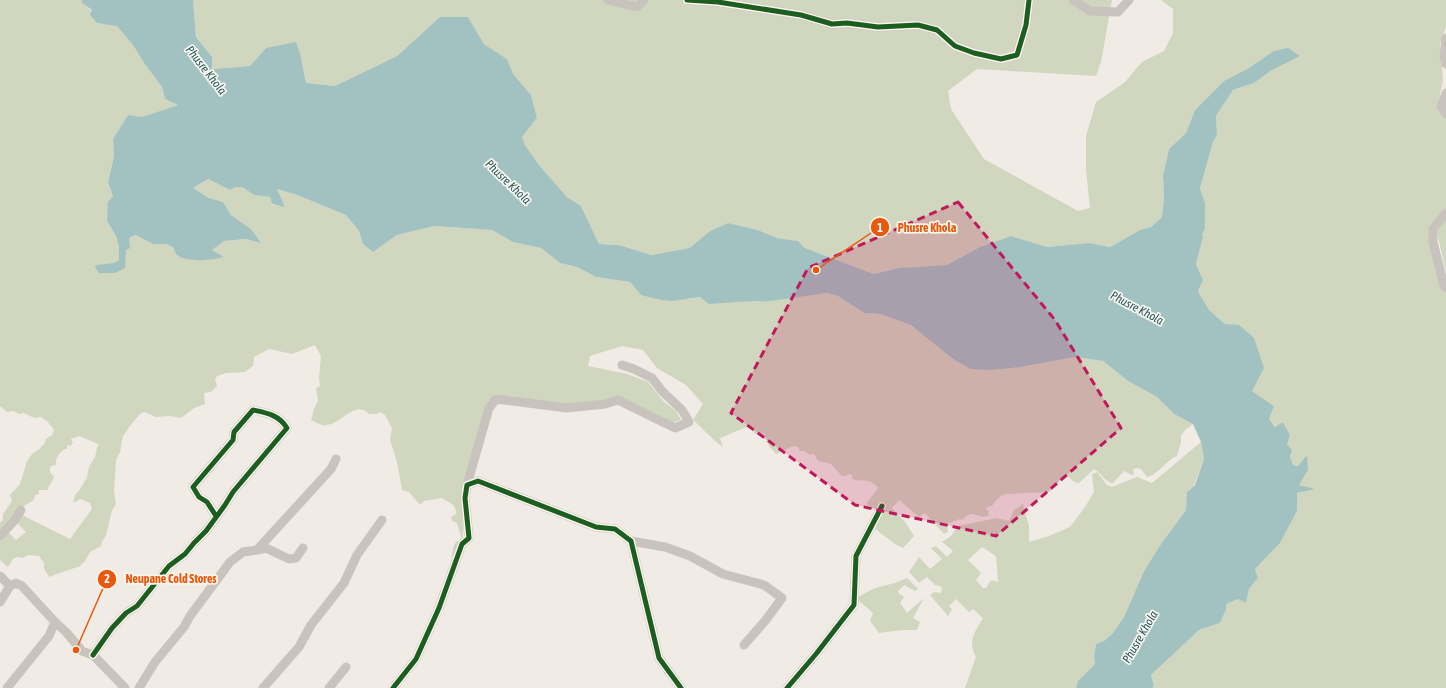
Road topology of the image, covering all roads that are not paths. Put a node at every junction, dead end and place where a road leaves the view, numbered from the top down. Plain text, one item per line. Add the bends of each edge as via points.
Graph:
1 (608, 0) edge
2 (644, 0) edge
3 (687, 0) edge
4 (1029, 0) edge
5 (1073, 0) edge
6 (1129, 0) edge
7 (1446, 38) edge
8 (1446, 64) edge
9 (1446, 93) edge
10 (1446, 114) edge
11 (1446, 213) edge
12 (1446, 288) edge
13 (622, 365) dead end
14 (336, 460) dead end
15 (467, 485) junction
16 (882, 506) dead end
17 (21, 510) dead end
18 (216, 516) junction
19 (382, 520) dead end
20 (0, 536) edge
21 (631, 541) junction
22 (303, 548) dead end
23 (257, 550) junction
24 (0, 576) edge
25 (10, 586) junction
26 (0, 602) edge
27 (55, 622) junction
28 (744, 645) dead end
29 (93, 656) junction
30 (346, 667) dead end
31 (7, 688) edge
32 (125, 688) edge
33 (139, 688) edge
34 (263, 688) edge
35 (328, 688) edge
36 (393, 688) edge
37 (681, 688) edge
38 (787, 688) edge

1 - 2 street via 637,7
3 - 4 street via 718,2 801,15 832,24 878,27 918,25 937,30 955,46 1001,59 1017,55 1026,25
5 - 6 street via 1090,11 1118,12
7 - 8 street
9 - 10 street via 1441,107
11 - 12 street via 1433,229 1433,242
13 - 15 street via 652,378 682,410 689,422 675,428 618,400 567,408 496,399 489,408
14 - 23 street via 331,469
15 - 21 street via 478,481 596,527 615,529
15 - 36 street via 465,498 469,538 462,544 439,608 416,659
16 - 38 street via 856,556 854,605
17 - 20 street
18 - 18 street via 287,428 283,420 253,410 234,432 233,440 193,487 199,497 208,502
18 - 29 street via 206,531 185,554 169,566 137,606 126,613 112,628
19 - 34 street via 357,555 344,583 311,625 299,647
21 - 28 street via 664,547 690,556 723,574 764,585 782,598
21 - 37 street via 659,658
22 - 23 street via 296,558 289,559 266,548
23 - 33 street via 243,552 230,562 184,627 155,662
24 - 25 street
25 - 26 street
25 - 27 street via 16,583 22,586
27 - 29 street via 82,651
27 - 31 street via 49,636
29 - 32 street
30 - 35 street

